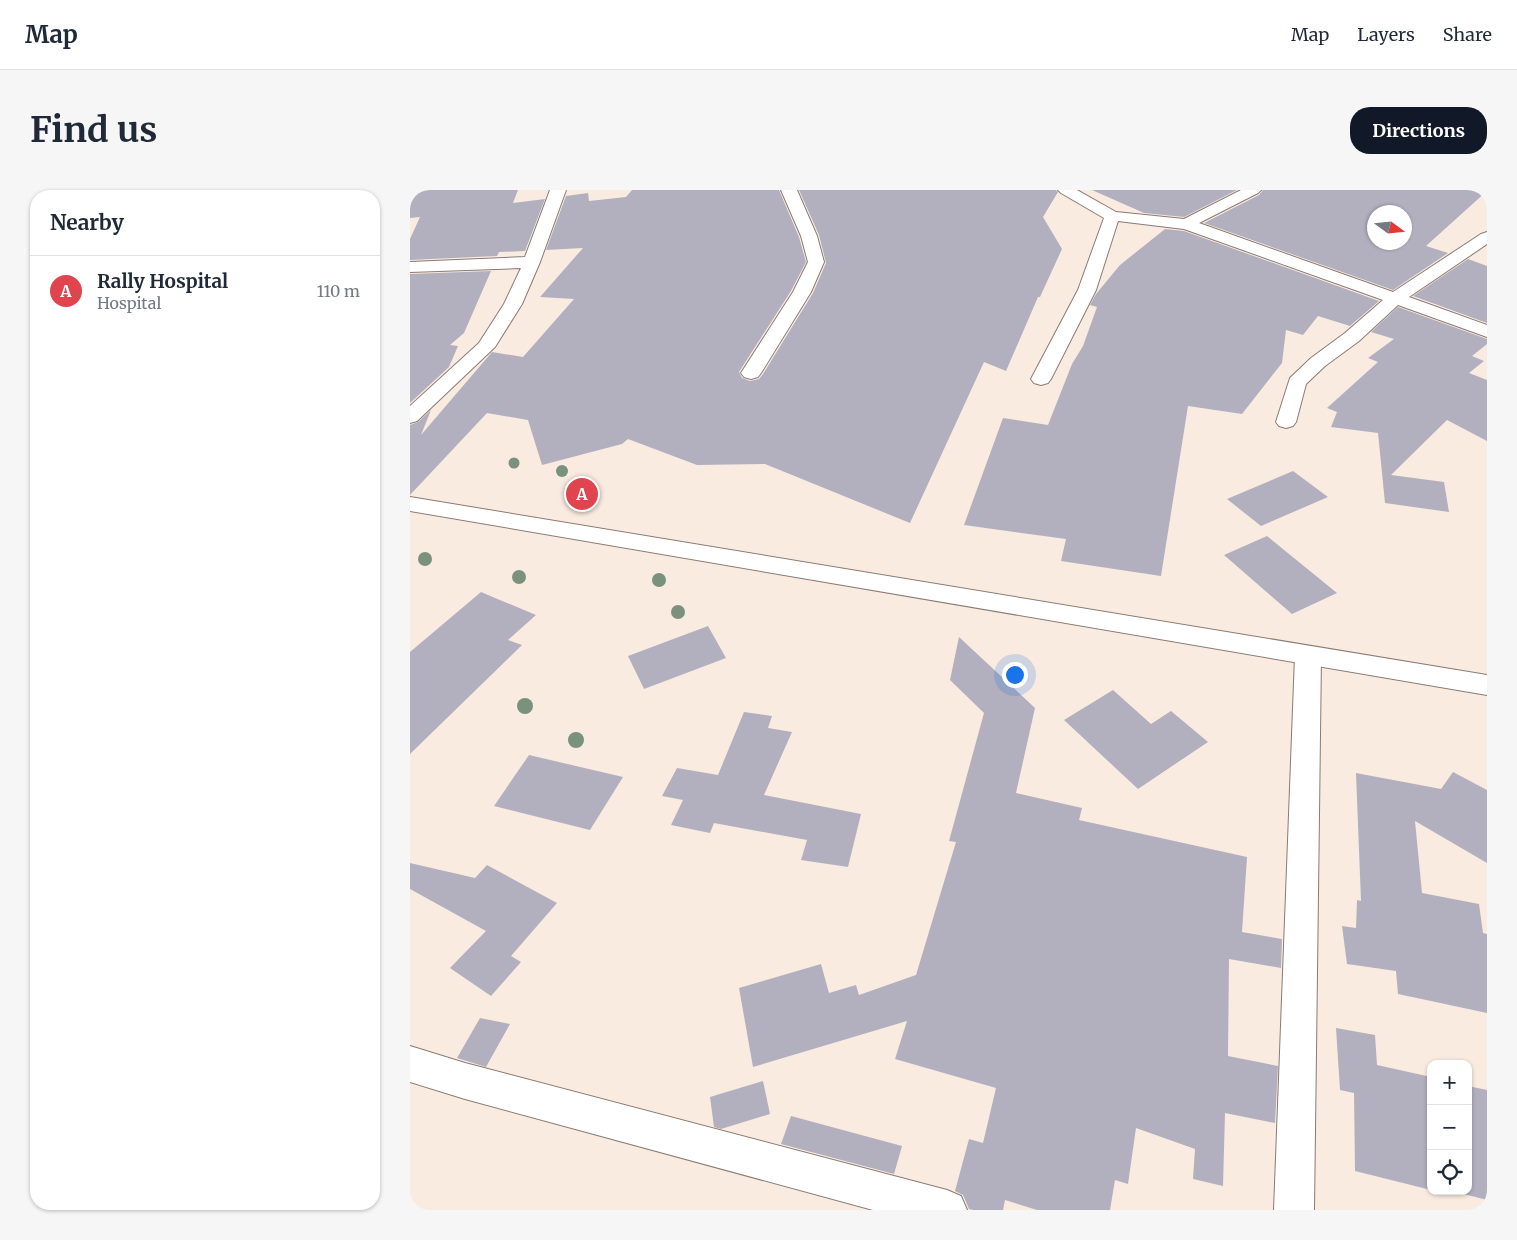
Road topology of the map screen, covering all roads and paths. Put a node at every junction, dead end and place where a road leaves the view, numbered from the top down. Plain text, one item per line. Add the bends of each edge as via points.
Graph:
1 (558, 190) edge
2 (789, 190) edge
3 (1066, 190) edge
4 (1253, 190) edge
5 (1112, 216) junction
6 (1186, 224) junction
7 (1487, 237) edge
8 (532, 262) junction
9 (410, 267) edge
10 (1396, 298) junction
11 (1487, 331) edge
12 (751, 373) dead end
13 (1041, 379) dead end
14 (410, 417) edge
15 (1286, 422) dead end
16 (410, 504) edge
17 (1308, 656) junction
18 (1487, 685) edge
19 (412, 1068) edge
20 (947, 1210) edge
21 (1294, 1210) edge

1 - 8 street
2 - 12 street via 809,236 816,262 802,292
3 - 5 street
4 - 6 street
5 - 6 street
5 - 13 street via 1087,290
6 - 10 street
7 - 10 street
8 - 9 street
8 - 14 street via 514,304 486,347
10 - 11 street
10 - 15 street via 1297,382
16 - 17 street
17 - 18 street
17 - 21 street
19 - 20 street

